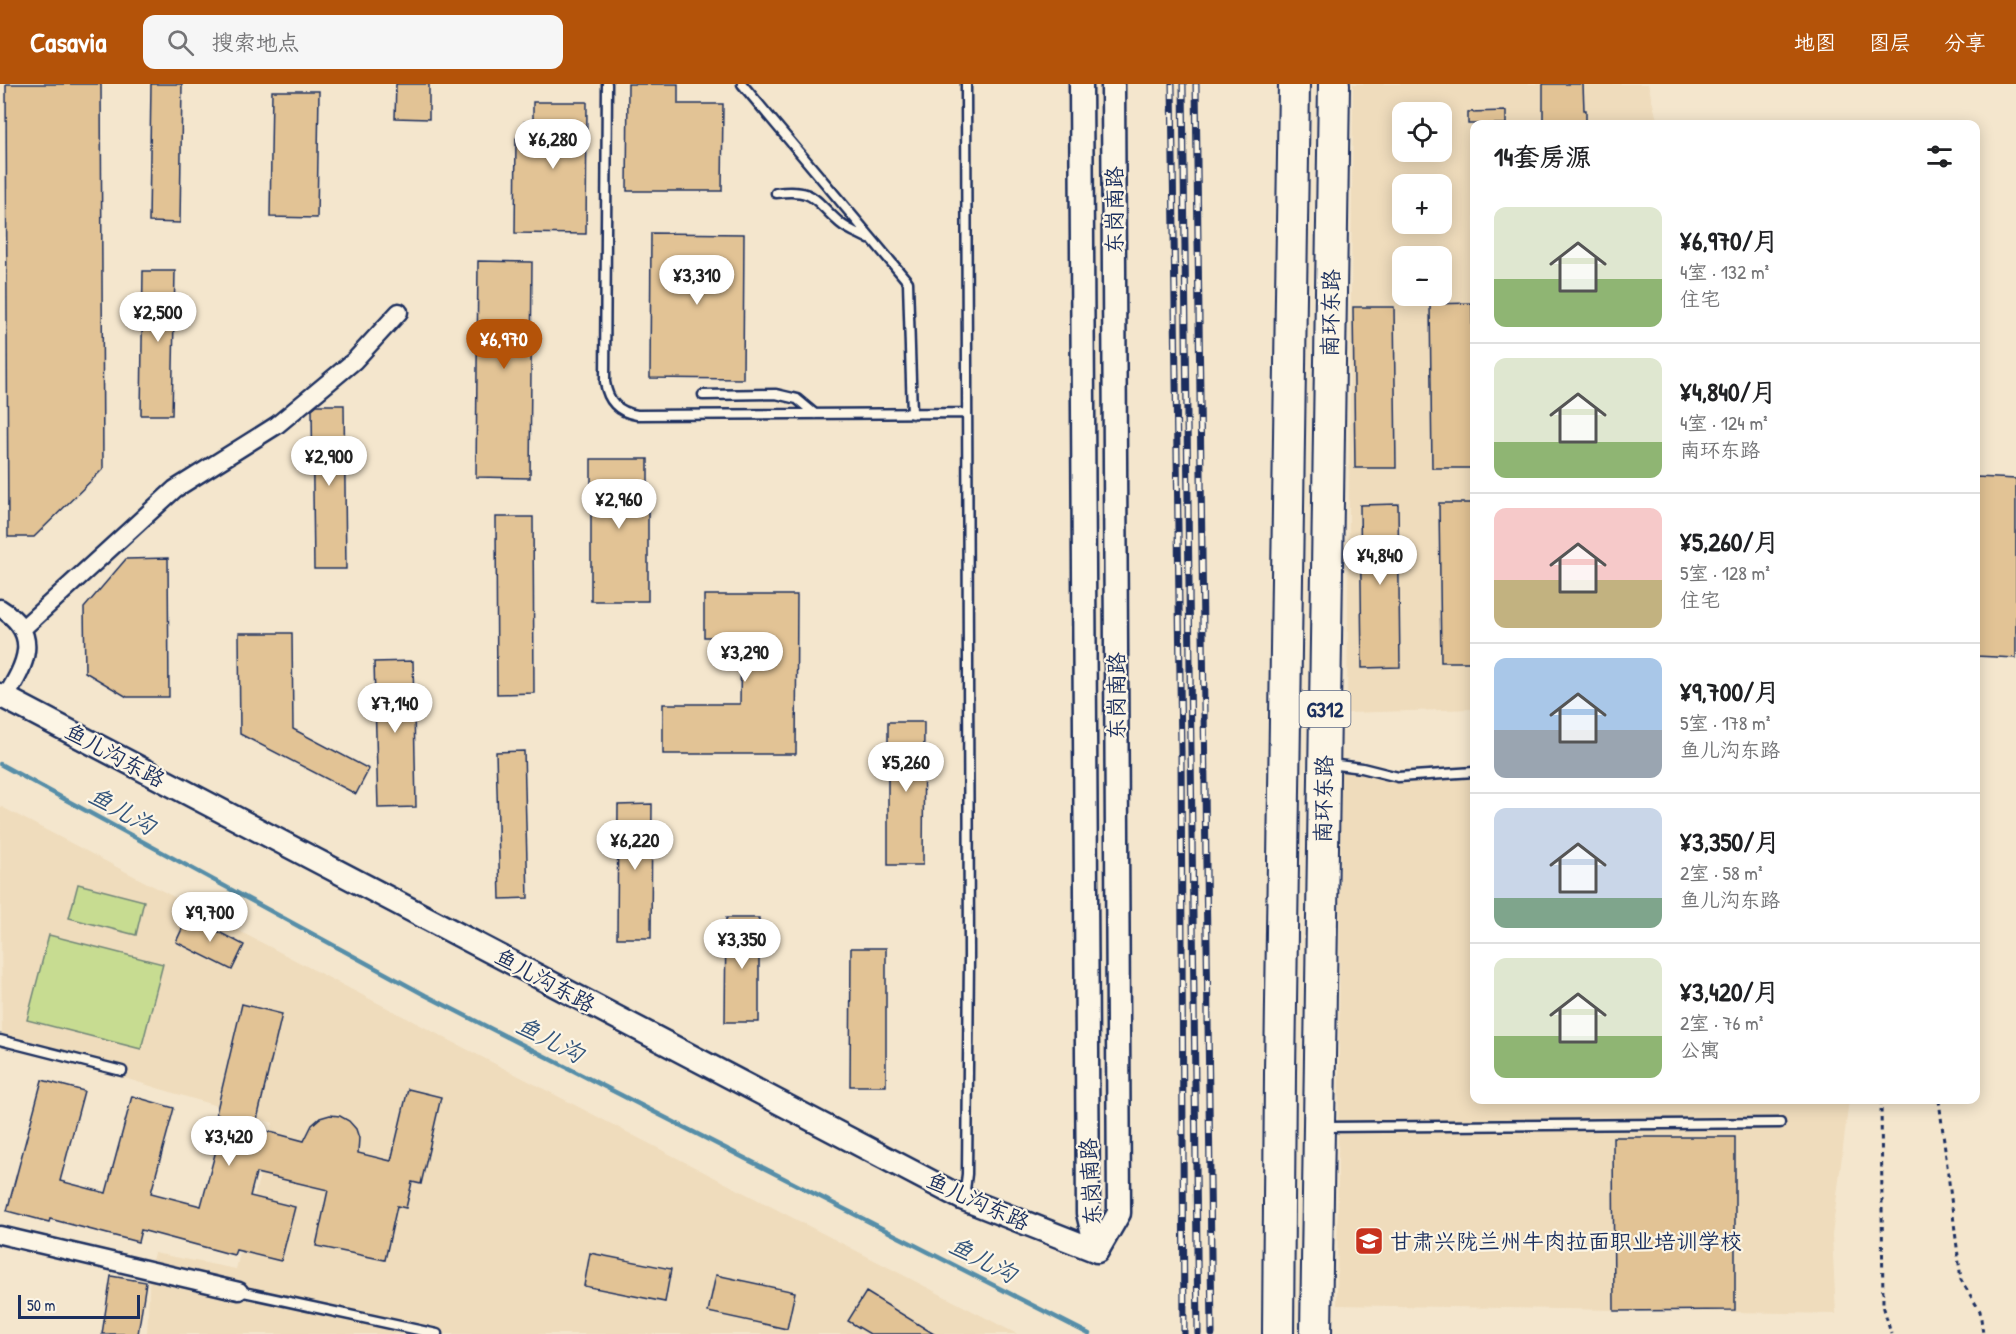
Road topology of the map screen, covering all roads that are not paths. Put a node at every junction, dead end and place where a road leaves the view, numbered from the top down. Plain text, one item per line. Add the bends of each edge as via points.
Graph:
1 (607, 84) edge
2 (742, 84) edge
3 (966, 84) edge
4 (1082, 84) edge
5 (1113, 84) edge
6 (1294, 84) edge
7 (1334, 84) edge
8 (776, 193) dead end
9 (875, 242) junction
10 (1291, 290) junction
11 (1331, 291) junction
12 (399, 312) dead end
13 (703, 395) dead end
14 (967, 413) junction
15 (815, 414) junction
16 (912, 414) junction
17 (0, 608) edge
18 (22, 629) junction
19 (3, 697) edge
20 (1324, 764) junction
21 (1470, 772) edge
22 (0, 1040) edge
23 (122, 1071) dead end
24 (1780, 1124) dead end
25 (1318, 1127) junction
26 (964, 1199) junction
27 (0, 1234) edge
28 (1097, 1251) junction
29 (238, 1291) joint
30 (437, 1334) edge
31 (1278, 1334) edge
32 (1316, 1334) edge

1 - 15 lane via 605,382 611,402 627,414 637,415
2 - 9 lane
3 - 14 lane
4 - 28 street, 东岗南路 via 1088,1213
5 - 28 street, 东岗南路 via 1119,1213
6 - 10 highway, 南环东路 / G312
7 - 11 highway, 南环东路 / G312
8 - 9 lane via 791,191 819,200 842,224
9 - 16 lane via 908,282
10 - 11 highway
10 - 31 highway, 南环东路 / G312
11 - 20 highway, 南环东路 / G312
12 - 18 street via 354,361 277,425 175,489
13 - 15 lane via 776,394 797,399
14 - 16 lane
14 - 26 lane via 969,956
15 - 16 lane
17 - 18 street
18 - 19 street via 26,659
19 - 26 street, 鱼儿沟东路
20 - 21 lane via 1398,777
20 - 25 highway, 南环东路 / G312
22 - 23 lane
24 - 25 lane
25 - 32 highway, 南环东路 / G312
26 - 28 street, 鱼儿沟东路
27 - 29 street
29 - 30 lane

